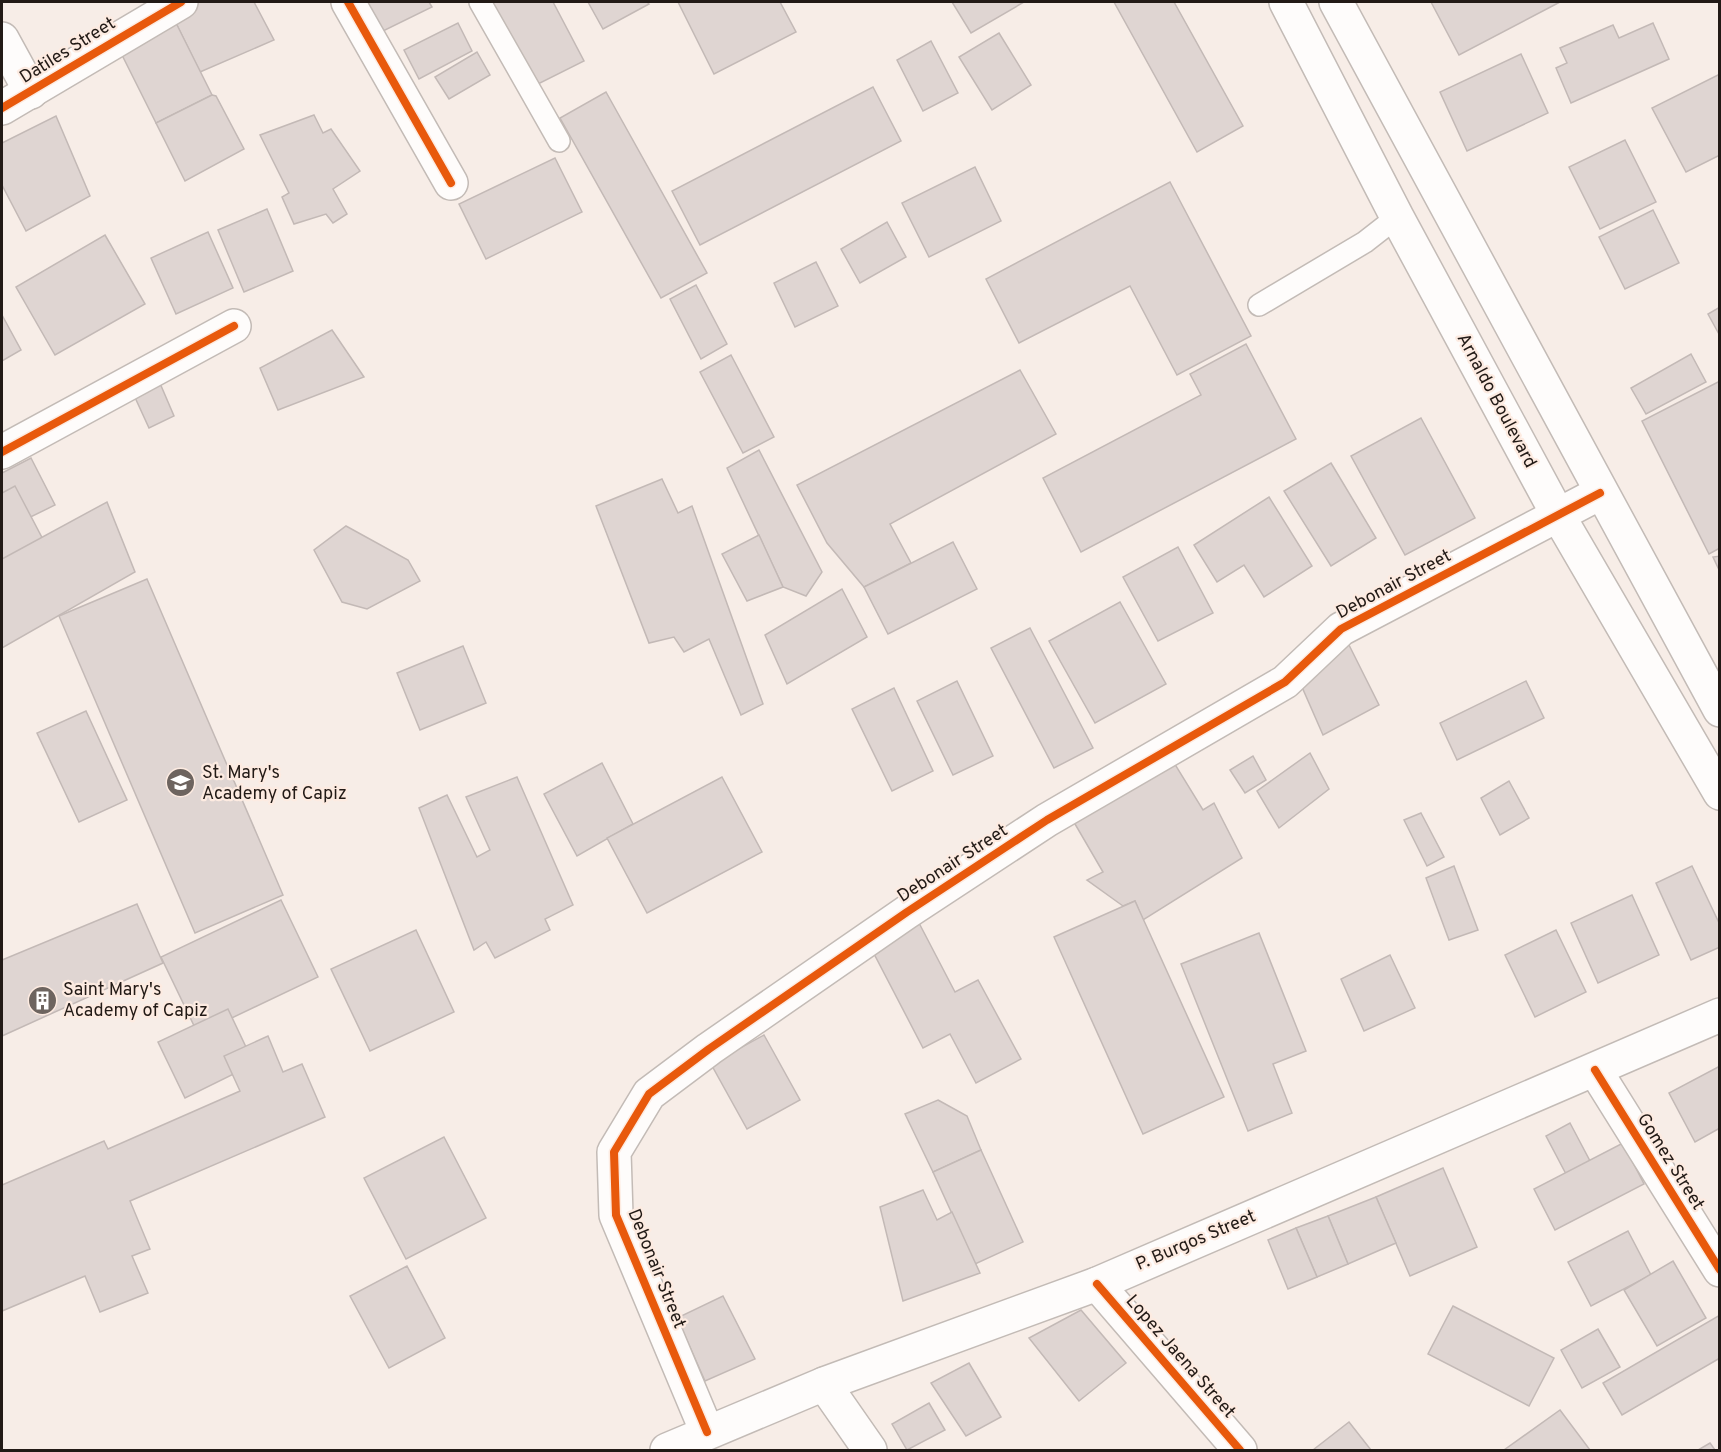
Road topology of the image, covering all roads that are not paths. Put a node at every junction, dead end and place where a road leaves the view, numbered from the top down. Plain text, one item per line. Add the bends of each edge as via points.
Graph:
1 (181, 2) edge
2 (348, 2) edge
3 (480, 2) edge
4 (1286, 2) edge
5 (1336, 2) edge
6 (2, 39) edge
7 (31, 92) junction
8 (2, 108) edge
9 (559, 141) dead end
10 (451, 183) dead end
11 (1397, 217) junction
12 (1259, 304) dead end
13 (234, 326) dead end
14 (2, 452) edge
15 (1600, 493) junction
16 (1558, 515) junction
17 (1719, 710) edge
18 (1719, 794) edge
19 (1719, 1015) edge
20 (1595, 1070) junction
21 (1719, 1270) edge
22 (1096, 1284) junction
23 (824, 1384) junction
24 (707, 1432) junction
25 (667, 1450) edge
26 (870, 1450) edge
27 (1240, 1450) edge

1 - 7 main road, Datiles Street
2 - 10 main road
3 - 9 lane
4 - 11 main road, Arnaldo Boulevard
5 - 15 main road
6 - 7 main road
7 - 8 main road, Datiles Street
11 - 12 lane via 1365,242
11 - 16 main road, Arnaldo Boulevard
13 - 14 main road
15 - 16 main road, Debonair Street
15 - 17 main road
16 - 18 main road, Arnaldo Boulevard
16 - 24 main road, Debonair Street via 1341,629 1285,682 1047,820 907,912 650,1094 614,1152 616,1215
19 - 20 main road, P. Burgos Street
20 - 21 main road, Gomez Street
20 - 22 main road, P. Burgos Street
22 - 23 main road, P. Burgos Street
22 - 27 main road, Lopez Jaena Street
23 - 24 main road, P. Burgos Street
23 - 26 main road
24 - 25 main road, P. Burgos Street

